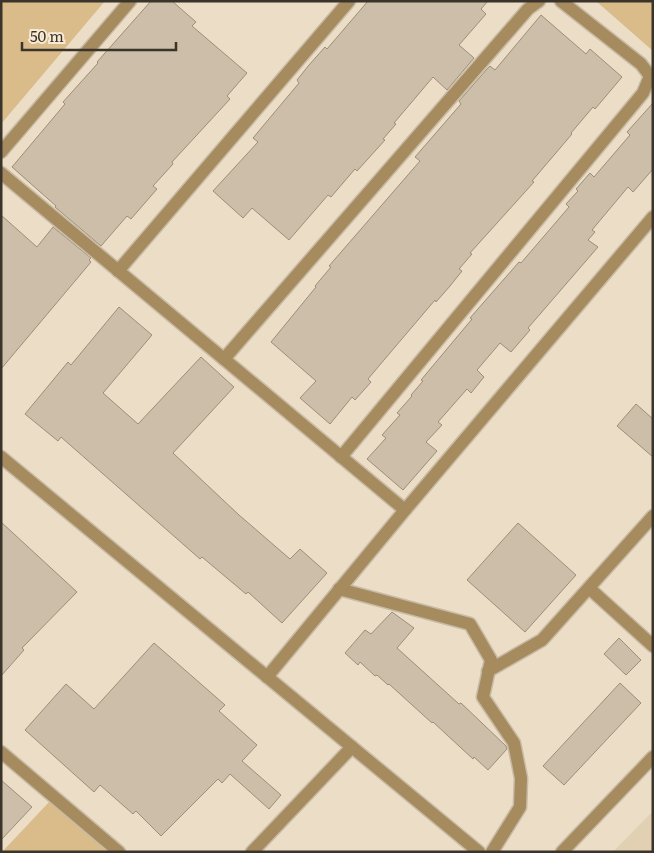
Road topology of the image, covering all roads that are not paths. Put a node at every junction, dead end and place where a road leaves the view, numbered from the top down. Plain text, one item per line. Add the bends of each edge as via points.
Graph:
1 (130, 1) edge
2 (349, 1) edge
3 (539, 1) edge
4 (561, 1) edge
5 (1, 152) edge
6 (1, 173) edge
7 (653, 217) edge
8 (118, 271) junction
9 (224, 359) junction
10 (1, 457) edge
11 (341, 457) junction
12 (405, 510) junction
13 (653, 516) edge
14 (589, 588) junction
15 (339, 589) junction
16 (653, 646) edge
17 (488, 671) junction
18 (267, 677) junction
19 (352, 747) junction
20 (1, 752) edge
21 (653, 757) edge
22 (119, 852) edge
23 (252, 852) edge
24 (479, 852) edge
25 (492, 852) edge
26 (562, 852) edge

1 - 5 street
2 - 8 street
3 - 9 street
4 - 11 street via 641,64 650,76 643,93
6 - 8 street
7 - 12 street
8 - 9 street
9 - 11 street
10 - 18 street
11 - 12 street
12 - 15 street
13 - 14 street
14 - 16 street
14 - 17 street via 542,640
15 - 17 street via 470,624 491,660
15 - 18 street
17 - 25 street via 483,697 514,743 521,778 520,807
18 - 19 street
19 - 23 street
19 - 24 street
20 - 22 street
21 - 26 street

